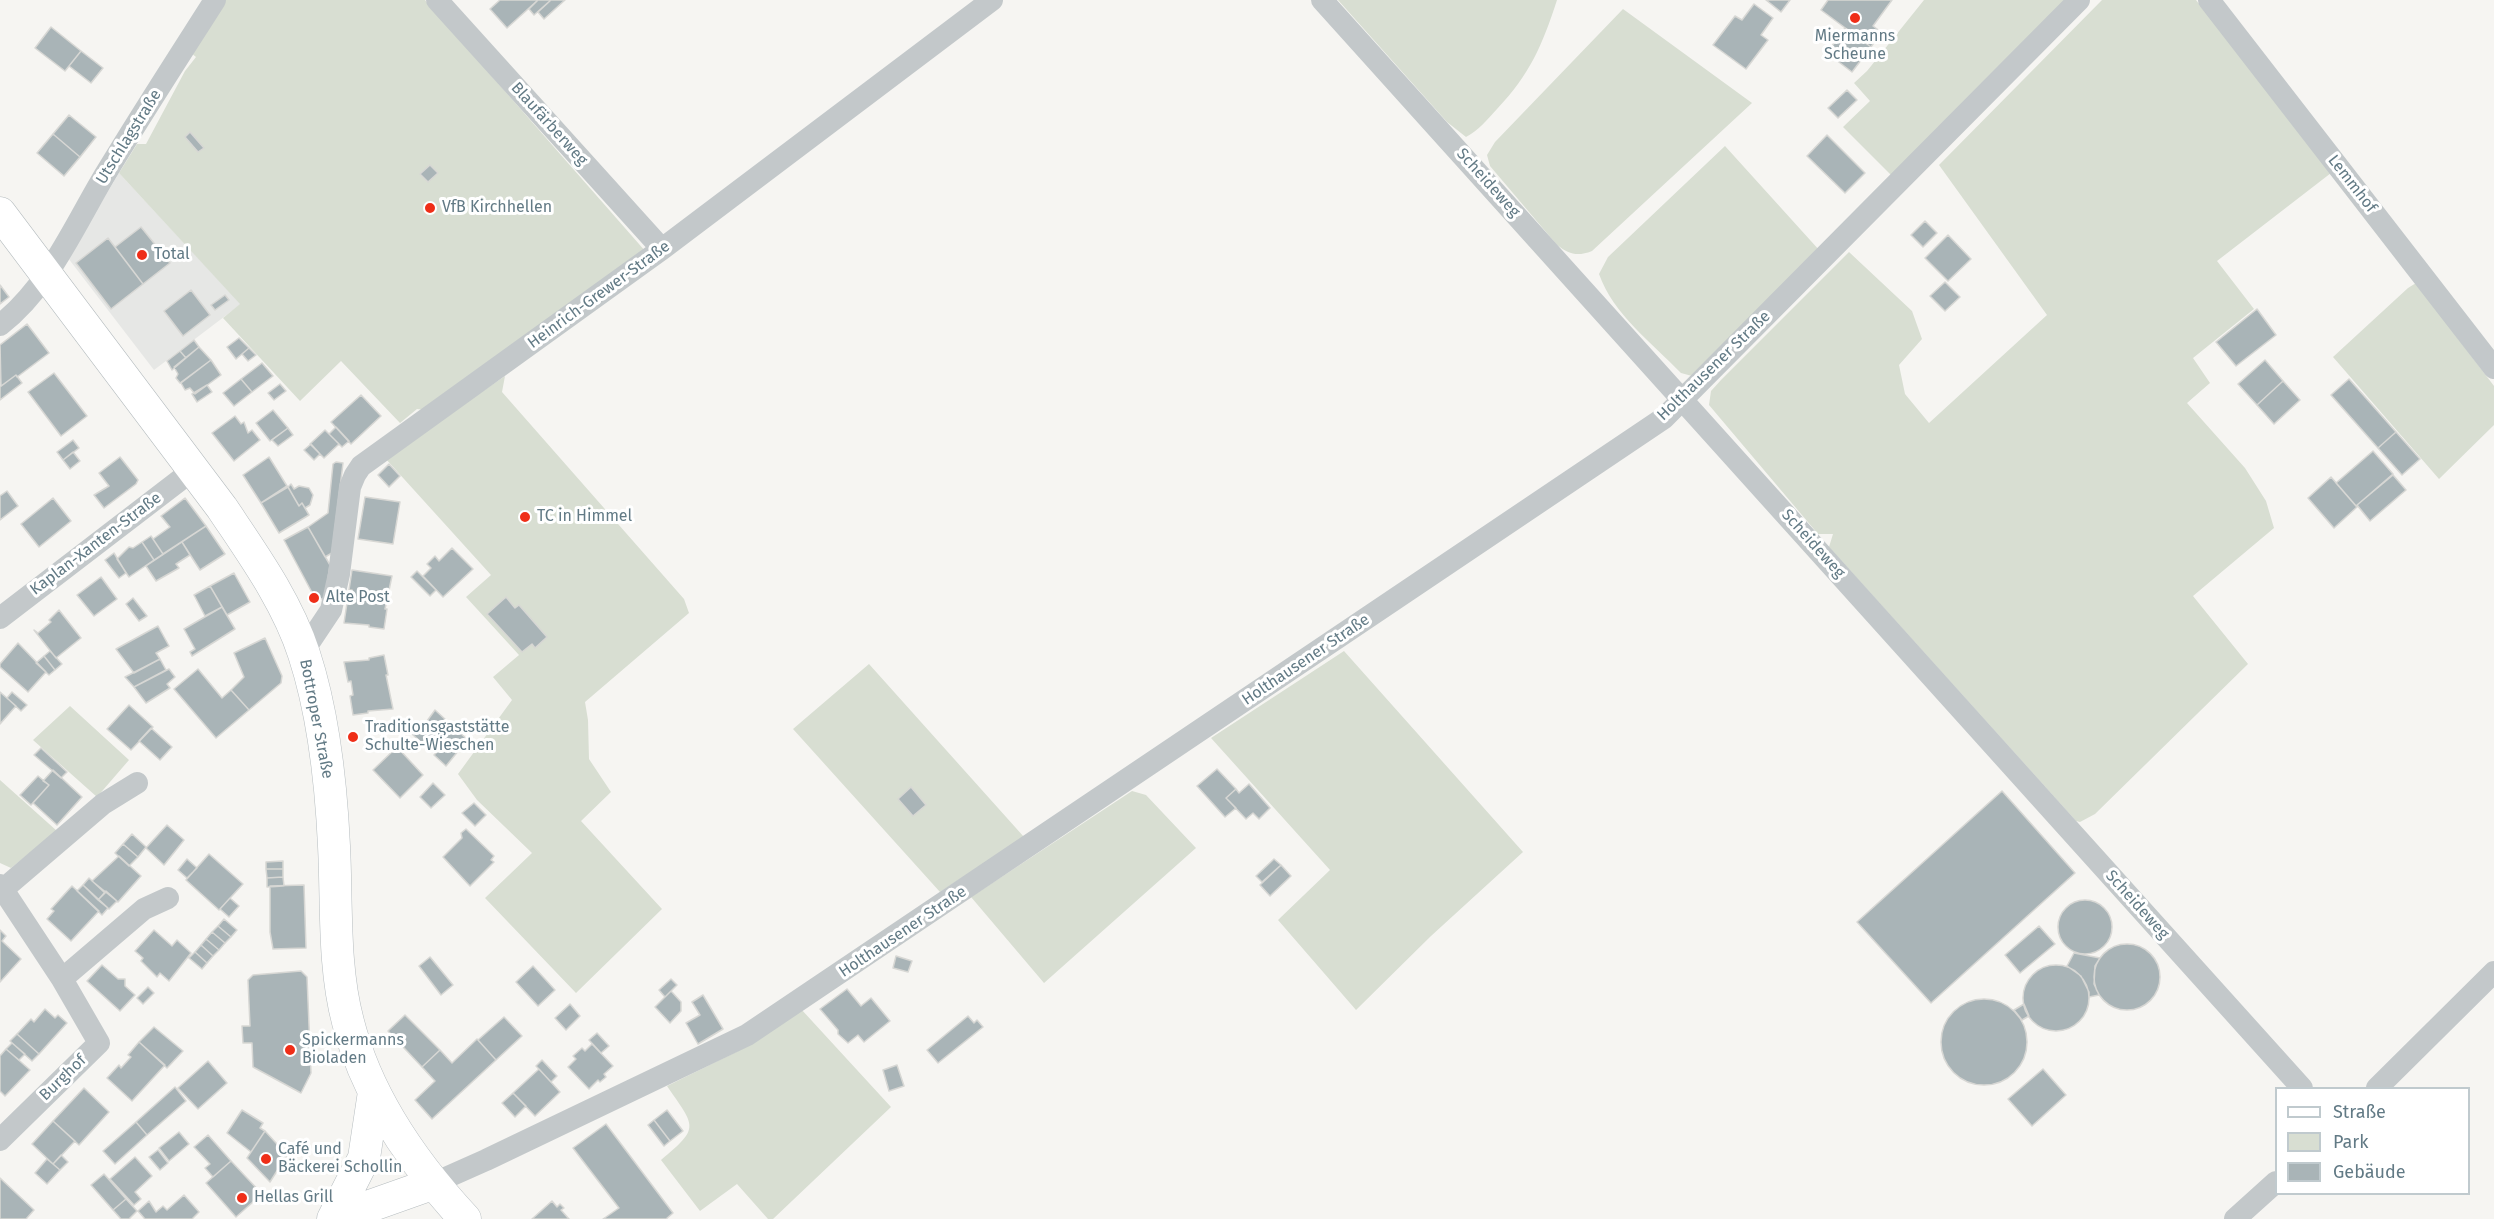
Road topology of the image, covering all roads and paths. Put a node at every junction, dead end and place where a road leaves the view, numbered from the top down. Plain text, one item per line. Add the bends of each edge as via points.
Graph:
1 (215, 0) edge
2 (436, 0) edge
3 (992, 0) edge
4 (1322, 0) edge
5 (2079, 0) edge
6 (2209, 0) edge
7 (0, 213) edge
8 (662, 249) junction
9 (46, 276) junction
10 (0, 325) edge
11 (2494, 368) edge
12 (1683, 399) junction
13 (193, 470) junction
14 (0, 618) edge
15 (303, 652) junction
16 (137, 783) dead end
17 (1, 889) edge
18 (168, 898) dead end
19 (2494, 972) edge
20 (62, 979) junction
21 (2300, 1087) edge
22 (2379, 1087) edge
23 (374, 1092) junction
24 (0, 1140) edge
25 (432, 1184) junction
26 (2275, 1184) edge
27 (333, 1219) edge
28 (465, 1219) edge
29 (2235, 1219) edge

1 - 9 street, Utschlagstraße
2 - 8 street, Blaufärberweg
3 - 8 street, Heinrich-Grewer-Straße
4 - 12 street, Scheideweg
5 - 12 street, Holthausener Straße
6 - 11 street, Lemmhof
7 - 9 main road, Bottroper Straße
8 - 15 street, Heinrich-Grewer-Straße via 361,465 350,487 331,610
9 - 10 street via 21,309
9 - 13 main road, Bottroper Straße
12 - 21 street, Scheideweg
12 - 25 street, Holthausener Straße via 1664,418 747,1035
13 - 14 street, Kaplan-Xanten-Straße
13 - 15 main road, Bottroper Straße via 256,558
15 - 23 main road, Bottroper Straße via 327,760 342,990 354,1043
16 - 17 street, Burghof via 103,804
17 - 20 street, Burghof
18 - 20 street via 144,909
19 - 22 street
20 - 24 street, Burghof via 99,1043
23 - 25 main road, Bottroper Straße
23 - 27 main road via 364,1158
25 - 27 main road
25 - 28 main road, Bottroper Straße
26 - 29 street

